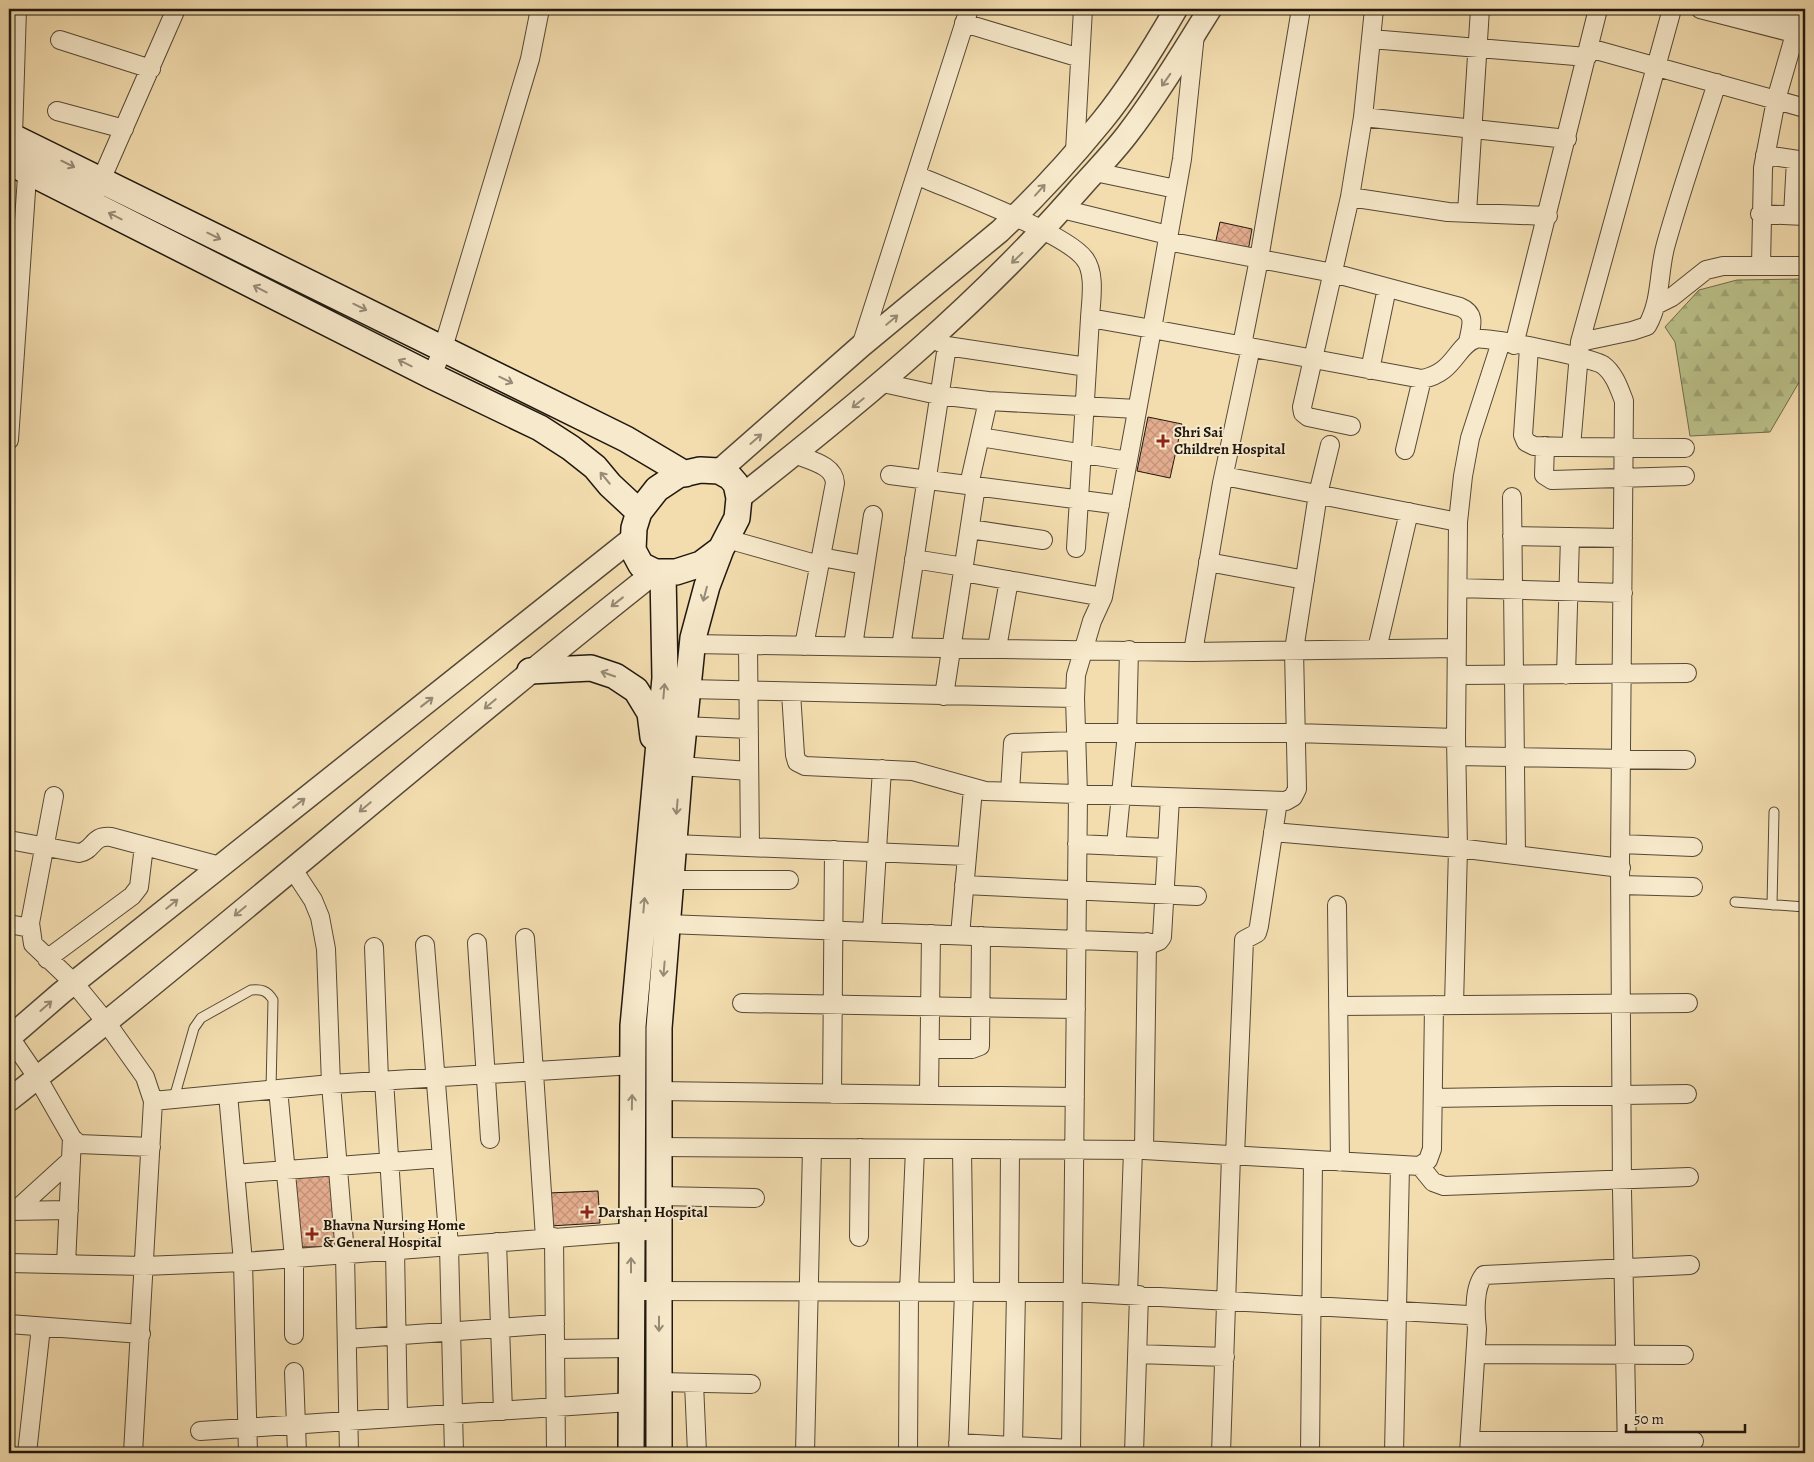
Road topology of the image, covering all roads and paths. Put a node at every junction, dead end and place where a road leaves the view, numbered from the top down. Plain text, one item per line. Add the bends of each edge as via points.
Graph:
1 (17, 9) edge
2 (176, 9) edge
3 (540, 9) edge
4 (1083, 9) edge
5 (1176, 9) edge
6 (1210, 9) edge
7 (1301, 9) edge
8 (1374, 9) edge
9 (1480, 9) edge
10 (1598, 9) edge
11 (1672, 9) edge
12 (1700, 9) edge
13 (1765, 9) edge
14 (966, 16) edge
15 (1802, 30) edge
16 (1195, 32) junction
17 (1371, 39) junction
18 (60, 40) dead end
19 (1477, 48) junction
20 (1588, 53) junction
21 (1080, 58) junction
22 (1656, 66) junction
23 (151, 69) junction
24 (1717, 83) junction
25 (1776, 100) junction
26 (1805, 108) edge
27 (57, 111) dead end
28 (1363, 117) junction
29 (1102, 121) junction
30 (124, 128) junction
31 (1472, 129) junction
32 (17, 138) edge
33 (1125, 138) junction
34 (1567, 139) junction
35 (1075, 151) junction
36 (1765, 155) junction
37 (1801, 161) edge
38 (18, 166) edge
39 (1095, 172) junction
40 (916, 175) junction
41 (101, 180) junction
42 (1176, 189) junction
43 (1350, 197) junction
44 (91, 203) junction
45 (1062, 210) junction
46 (1467, 213) junction
47 (1760, 214) junction
48 (1548, 216) junction
49 (1799, 216) edge
50 (1014, 217) junction
51 (1044, 231) junction
52 (1168, 238) junction
53 (1259, 259) junction
54 (1761, 266) junction
55 (1805, 266) edge
56 (1333, 273) junction
57 (1387, 288) junction
58 (1656, 305) junction
59 (1090, 318) junction
60 (1152, 329) junction
61 (1468, 342) junction
62 (940, 343) junction
63 (1515, 345) junction
64 (861, 346) junction
65 (1246, 346) junction
66 (443, 348) junction
67 (1579, 349) junction
68 (1314, 359) junction
69 (1087, 367) junction
70 (1370, 370) junction
71 (432, 376) junction
72 (1422, 378) junction
73 (11, 381) edge
74 (883, 383) junction
75 (938, 395) junction
76 (988, 401) junction
77 (1084, 406) junction
78 (1137, 409) junction
79 (1351, 426) dead end
80 (980, 437) junction
81 (9, 440) edge
82 (1330, 444) dead end
83 (1545, 446) junction
84 (1571, 447) junction
85 (1685, 448) dead end
86 (1624, 449) junction
87 (1406, 450) dead end
88 (1081, 453) junction
89 (795, 454) junction
90 (1128, 461) junction
91 (719, 471) junction
92 (685, 474) junction
93 (890, 475) dead end
94 (1224, 476) junction
95 (1685, 476) dead end
96 (1624, 477) junction
97 (925, 480) junction
98 (973, 486) junction
99 (1318, 494) junction
100 (1512, 497) dead end
101 (739, 498) junction
102 (1078, 500) junction
103 (1120, 506) junction
104 (639, 512) junction
105 (1409, 512) junction
106 (873, 516) dead end
107 (1458, 522) junction
108 (970, 529) junction
109 (1512, 536) junction
110 (1570, 537) junction
111 (633, 538) junction
112 (1623, 538) junction
113 (1043, 540) dead end
114 (724, 544) junction
115 (1076, 548) dead end
116 (914, 559) junction
117 (820, 561) junction
118 (1208, 562) junction
119 (866, 565) junction
120 (963, 570) junction
121 (659, 572) junction
122 (1009, 580) junction
123 (1305, 580) junction
124 (1458, 588) junction
125 (1513, 588) junction
126 (1568, 591) junction
127 (1623, 593) junction
128 (1103, 598) junction
129 (692, 644) junction
130 (748, 645) junction
131 (804, 646) junction
132 (853, 646) junction
133 (901, 647) junction
134 (951, 648) junction
135 (997, 648) junction
136 (1457, 648) junction
137 (1084, 649) junction
138 (1377, 649) junction
139 (1129, 650) junction
140 (1294, 650) junction
141 (1193, 652) junction
142 (530, 671) junction
143 (1687, 673) dead end
144 (1457, 675) junction
145 (1514, 675) junction
146 (1566, 675) junction
147 (1622, 675) junction
148 (688, 689) junction
149 (748, 691) junction
150 (792, 693) junction
151 (944, 696) junction
152 (1075, 698) junction
153 (684, 726) junction
154 (749, 729) junction
155 (1127, 733) junction
156 (1294, 733) junction
157 (1076, 737) junction
158 (1456, 738) junction
159 (1456, 756) junction
160 (1516, 758) junction
161 (1621, 760) junction
162 (1686, 760) dead end
163 (680, 766) junction
164 (882, 769) junction
165 (750, 771) junction
166 (656, 772) junction
167 (973, 789) junction
168 (1010, 792) junction
169 (1078, 795) junction
170 (54, 796) dead end
171 (1120, 796) junction
172 (1170, 798) junction
173 (1278, 801) junction
174 (1774, 812) dead end
175 (1273, 832) junction
176 (9, 840) edge
177 (674, 844) junction
178 (1077, 844) junction
179 (1621, 844) junction
180 (45, 846) junction
181 (144, 846) junction
182 (1116, 846) junction
183 (750, 847) junction
184 (1693, 847) dead end
185 (1166, 848) junction
186 (1458, 848) junction
187 (834, 850) junction
188 (876, 852) junction
189 (1516, 855) junction
190 (967, 856) junction
191 (220, 866) junction
192 (292, 868) junction
193 (1621, 877) junction
194 (671, 880) junction
195 (789, 880) dead end
196 (964, 885) junction
197 (1693, 887) dead end
198 (1077, 890) junction
199 (1163, 895) junction
200 (1196, 896) dead end
201 (1735, 902) dead end
202 (1338, 905) dead end
203 (1772, 905) junction
204 (1805, 907) edge
205 (9, 924) edge
206 (667, 924) junction
207 (30, 928) junction
208 (832, 930) junction
209 (872, 931) junction
210 (931, 934) junction
211 (960, 935) junction
212 (981, 936) junction
213 (525, 938) dead end
214 (1076, 939) junction
215 (1147, 942) junction
216 (477, 943) dead end
217 (425, 945) dead end
218 (374, 947) dead end
219 (47, 959) junction
220 (74, 983) junction
221 (742, 1003) dead end
222 (1688, 1003) dead end
223 (1621, 1004) junction
224 (832, 1005) junction
225 (1454, 1005) junction
226 (1338, 1006) junction
227 (1434, 1006) junction
228 (930, 1007) junction
229 (982, 1008) junction
230 (1076, 1009) junction
231 (106, 1022) junction
232 (10, 1037) edge
233 (930, 1049) junction
234 (633, 1065) junction
235 (534, 1072) junction
236 (484, 1074) junction
237 (37, 1077) junction
238 (436, 1077) junction
239 (382, 1080) junction
240 (331, 1084) junction
241 (275, 1089) junction
242 (658, 1091) junction
243 (228, 1094) junction
244 (832, 1094) junction
245 (1686, 1094) dead end
246 (929, 1095) junction
247 (1622, 1095) junction
248 (1075, 1097) junction
249 (174, 1098) junction
250 (1433, 1098) junction
251 (9, 1100) edge
252 (153, 1100) junction
253 (72, 1138) junction
254 (490, 1139) dead end
255 (150, 1147) junction
256 (658, 1147) junction
257 (812, 1148) junction
258 (860, 1148) junction
259 (916, 1149) junction
260 (962, 1149) junction
261 (1010, 1149) junction
262 (1074, 1150) junction
263 (1139, 1150) junction
264 (1233, 1156) junction
265 (442, 1158) junction
266 (71, 1160) junction
267 (1313, 1160) junction
268 (390, 1162) junction
269 (1340, 1162) junction
270 (338, 1166) junction
271 (1400, 1166) junction
272 (1420, 1166) junction
273 (287, 1170) junction
274 (235, 1174) junction
275 (1689, 1177) dead end
276 (1622, 1180) junction
277 (659, 1196) junction
278 (755, 1198) dead end
279 (69, 1210) junction
280 (12, 1211) edge
281 (659, 1230) junction
282 (631, 1231) junction
283 (549, 1237) junction
284 (859, 1238) dead end
285 (497, 1242) junction
286 (449, 1246) junction
287 (395, 1250) junction
288 (346, 1254) junction
289 (294, 1258) junction
290 (243, 1262) junction
291 (9, 1263) edge
292 (66, 1264) junction
293 (1690, 1265) dead end
294 (144, 1266) junction
295 (1625, 1268) junction
296 (631, 1291) junction
297 (660, 1292) junction
298 (808, 1292) junction
299 (909, 1292) junction
300 (964, 1292) junction
301 (1013, 1292) junction
302 (1073, 1292) junction
303 (1134, 1295) junction
304 (1227, 1300) junction
305 (1311, 1306) junction
306 (1396, 1312) junction
307 (1476, 1318) junction
308 (9, 1324) edge
309 (554, 1324) junction
310 (41, 1326) junction
311 (500, 1328) junction
312 (451, 1332) junction
313 (141, 1334) junction
314 (294, 1336) dead end
315 (398, 1336) junction
316 (347, 1339) junction
317 (631, 1348) junction
318 (555, 1349) junction
319 (1137, 1354) junction
320 (1476, 1354) junction
321 (1684, 1355) dead end
322 (1626, 1356) junction
323 (1225, 1357) junction
324 (294, 1372) dead end
325 (659, 1382) junction
326 (694, 1383) junction
327 (751, 1384) dead end
328 (630, 1402) junction
329 (555, 1407) junction
330 (503, 1410) junction
331 (453, 1414) junction
332 (398, 1418) junction
333 (348, 1422) junction
334 (296, 1425) junction
335 (247, 1429) junction
336 (200, 1430) dead end
337 (1694, 1441) dead end
338 (1013, 1445) junction
339 (1470, 1447) edge
340 (1627, 1447) edge
341 (958, 1448) edge
342 (1071, 1451) edge
343 (27, 1453) edge
344 (133, 1453) edge
345 (248, 1453) edge
346 (298, 1453) edge
347 (349, 1453) edge
348 (454, 1453) edge
349 (556, 1453) edge
350 (630, 1453) edge
351 (659, 1453) edge
352 (697, 1453) edge
353 (805, 1453) edge
354 (908, 1453) edge
355 (1134, 1453) edge
356 (1221, 1453) edge
357 (1310, 1453) edge
358 (1394, 1453) edge

1 - 32 street
2 - 23 street
3 - 66 street via 530,59
4 - 21 street
5 - 29 street via 1151,52
6 - 16 street
7 - 53 street
8 - 17 street
9 - 19 street
10 - 20 street
11 - 22 street
12 - 15 street
13 - 15 street
14 - 21 street
14 - 40 street
15 - 25 street
16 -> 33 street
16 - 42 street
17 - 19 street
17 - 28 street
18 - 23 street
19 - 20 street
19 - 31 street
20 - 22 street
20 - 34 street
21 - 35 street
22 - 24 street
22 - 67 street
23 - 30 street
24 - 25 street
24 - 58 street via 1665,246
25 - 26 street
25 - 36 street
27 - 30 street
28 - 31 street
28 - 43 street
29 - 33 street
29 - 35 street
30 - 41 street
31 - 34 street
31 - 46 street
32 - 38 street
32 -> 41 main road
33 - 39 street
34 - 48 street
50 -> 35 street
36 - 37 street
36 - 47 street
37 - 49 street
38 - 44 main road
38 - 73 street
39 - 42 street
39 - 45 street
40 - 50 street
40 - 64 street
41 - 44 street
41 -> 66 main road
42 - 52 street
43 - 46 street via 1403,207
43 - 56 street
71 -> 44 main road
45 - 51 street
45 - 52 street
46 - 48 street
47 - 49 street
47 - 54 street
48 - 63 street
50 - 51 street
64 -> 50 street
51 - 59 street via 1085,258 1090,276
51 -> 62 street
52 - 53 street
52 - 60 street
53 - 56 street
53 - 65 street
54 - 55 street
54 - 58 street via 1723,266 1706,270 1672,297
56 - 57 street
56 - 68 street
57 - 61 street via 1468,310 1472,322
57 - 70 street
58 - 67 street via 1648,326
59 - 60 street
59 - 69 street
60 - 65 street
60 - 78 street
61 - 63 street via 1485,338
61 - 72 street via 1439,374
62 - 69 street
62 - 74 street
62 - 75 street
63 - 67 street
63 - 83 street via 1526,442
63 - 107 street via 1470,438
91 -> 64 street
65 - 68 street
65 - 94 street
66 - 71 street
66 -> 92 main road via 626,439
67 - 84 street
67 - 86 street via 1602,364 1616,382 1624,401
68 - 70 street
68 - 79 street via 1303,413 1308,417
69 - 77 street
70 - 72 street
104 -> 71 main road via 595,467 571,448 540,428
72 - 87 street
73 - 81 street
74 - 75 street
74 -> 89 street
75 - 76 street
75 - 97 street
76 - 77 street
76 - 80 street
77 - 78 street
77 - 88 street
78 - 90 street
80 - 88 street
80 - 98 street
82 - 99 street
83 - 84 street
83 - 96 street via 1547,478
84 - 86 street
85 - 86 street
86 - 96 street
88 - 90 street
88 - 102 street
89 - 101 street
89 - 117 street via 830,469 834,475
90 - 103 street
91 - 92 main road via 700,470
91 - 101 main road via 736,484
92 - 104 main road via 657,489
93 - 97 street
94 - 99 street
94 - 118 street
95 - 96 street
96 - 112 street
97 - 98 street
97 - 116 street
98 - 102 street
98 - 108 street
99 - 105 street
99 - 123 street
100 - 109 street
101 - 114 main road via 737,518
102 - 103 street
102 - 115 street
103 - 128 street
104 - 111 main road
105 - 107 street
105 - 138 street
106 - 119 street
107 - 124 street
108 - 113 street
108 - 120 street
109 - 110 street
109 - 125 street
110 - 112 street
110 - 126 street
111 - 121 main road via 636,558 641,565
191 -> 111 street
112 - 127 street
114 - 117 street
114 - 121 main road via 701,564 676,572
114 -> 129 main road via 707,586
116 - 120 street
116 - 133 street
117 - 119 street
117 - 131 street
118 - 123 street
118 - 141 street
119 - 132 street
120 - 122 street
120 - 134 street
121 -> 142 street
166 -> 121 main road via 665,678
122 - 128 street
122 - 135 street
123 - 140 street
124 - 125 street
124 - 136 street
125 - 126 street
125 - 145 street
126 - 127 street
126 - 146 street
127 - 147 street
128 - 137 street
129 - 130 street
129 - 148 main road
130 - 131 street
130 - 149 street
131 - 132 street
132 - 133 street
133 - 134 street
134 - 135 street
134 - 151 street
135 - 137 street
136 - 138 street
136 - 144 street
137 - 139 street
137 - 152 street via 1076,675
138 - 140 street
139 - 141 street
139 - 155 street
140 - 141 street
140 - 156 street
166 -> 142 main road via 650,713 636,690 615,676 591,668
142 -> 192 street
143 - 147 street
144 - 145 street
144 - 158 street
145 - 146 street
145 - 160 street
146 - 147 street
147 - 161 street
148 - 149 street
148 - 153 main road
149 - 150 street
149 - 154 street
150 - 151 street
150 - 164 street via 795,755 799,765
151 - 152 street
152 - 157 street
153 - 154 street
153 - 163 main road
154 - 165 street
155 - 156 street
155 - 157 street
155 - 171 street
156 - 158 street
156 - 173 street via 1297,788 1293,797
157 - 168 street via 1013,743
157 - 169 street
158 - 159 street
159 - 160 street
159 - 186 street
160 - 161 street
160 - 189 street
161 - 162 street
161 - 179 street
163 - 165 street
163 -> 177 main road
164 - 167 street via 933,775
164 - 188 street
165 - 183 street
234 -> 166 main road via 633,1026
167 - 168 street
167 - 190 street
168 - 169 street
169 - 171 street
169 - 178 street
170 - 180 street
171 - 172 street
171 - 182 street
172 - 173 street
172 - 185 street
173 - 175 street
174 - 203 lane
175 - 186 street
175 - 264 street via 1259,926 1257,933 1244,940
176 - 180 street
177 - 183 street
177 - 194 main road
178 - 182 street
178 - 198 street
179 - 184 street
179 - 193 street
180 - 181 street via 85,852 102,836
180 - 207 street
181 - 191 street
181 - 219 street via 139,886 132,896
182 - 185 street
183 - 187 street
185 - 199 street
186 - 189 street
186 - 225 street
187 - 188 street
187 - 208 street
188 - 190 street
188 - 209 street
189 - 193 street
190 - 196 street
220 -> 191 street
192 -> 231 street
192 - 240 street via 312,900 324,935
193 - 197 street
193 - 223 street
194 - 195 street
194 - 206 main road
196 - 198 street
196 - 211 street
198 - 199 street
198 - 214 street
199 - 200 street
199 - 215 street via 1162,937 1159,941
201 - 203 lane
202 - 226 street
203 - 204 lane
205 - 207 street
206 - 208 street
206 -> 242 main road via 658,1028
207 - 219 street via 33,944
208 - 209 street
208 - 224 street
209 - 210 street
210 - 211 street
210 - 228 street
211 - 212 street
212 - 214 street
212 - 229 street
213 - 235 street
214 - 215 street
214 - 230 street
215 - 263 street
216 - 236 street
217 - 238 street
218 - 239 street
219 - 220 street
220 - 231 street
232 -> 220 street
221 - 224 street
222 - 223 street
223 - 225 street
223 - 247 street
224 - 228 street
224 - 244 street
225 - 227 street
226 - 227 street
226 - 269 street
227 - 250 street
228 - 229 street
228 - 233 street
229 - 230 street
229 - 233 street via 980,1046 972,1049
230 - 248 street
231 - 237 street
231 - 252 street via 145,1077
232 - 237 street
233 - 246 street
234 - 235 street
282 -> 234 main road
235 - 236 street
235 - 283 street
236 - 238 street
236 - 254 street
237 - 251 street
237 - 253 street
238 - 239 street
238 - 265 street
239 - 240 street
239 - 268 street
240 - 241 street
240 - 270 street
241 - 243 street
241 - 249 lane via 273,1000 269,993 260,989 251,990 201,1018 194,1028
241 - 273 street
242 - 244 street
242 - 256 main road
243 - 249 street
243 - 274 street
244 - 246 street
245 - 247 street
246 - 248 street
247 - 250 street
247 - 276 street
248 - 262 street
249 - 252 street
250 - 272 street via 1432,1149 1428,1160
252 - 255 street
253 - 255 street via 87,1146
253 - 266 street
255 - 294 street
256 - 257 street
256 - 277 main road
257 - 258 street
257 - 298 street
258 - 259 street
258 - 284 street
259 - 260 street
259 - 299 street
260 - 261 street
260 - 300 street
261 - 262 street
261 - 301 street
262 - 263 street
262 - 302 street
263 - 264 street
263 - 303 street
264 - 267 street
264 - 304 street
265 - 268 street
265 - 286 street
266 - 279 street
266 - 280 street
267 - 269 street
267 - 305 street
268 - 270 street
268 - 287 street
269 - 271 street
270 - 273 street
270 - 288 street
271 - 272 street
271 - 306 street
272 - 276 street via 1433,1182 1444,1186
273 - 274 street
273 - 289 street
274 - 290 street
275 - 276 street
276 - 295 street
277 - 278 street
277 - 281 main road
279 - 280 street
279 - 292 street
281 - 282 street
281 - 297 main road
282 - 283 street
296 -> 282 main road
283 - 285 street
283 - 309 street
285 - 286 street
285 - 311 street
286 - 287 street
286 - 312 street
287 - 288 street
287 - 315 street
288 - 289 street
288 - 316 street
289 - 290 street
289 - 314 street
290 - 294 street
290 - 335 street
291 - 292 street
292 - 294 street
293 - 295 street
294 - 313 street
295 - 307 street via 1484,1275 1479,1281
295 - 322 street
296 - 297 street
296 - 317 main road
297 - 298 street
297 -> 325 main road
298 - 299 street
298 - 353 street
299 - 300 street
299 - 354 street
300 - 301 street
300 - 341 street
301 - 302 street
301 - 338 street
302 - 303 street
302 - 342 street
303 - 304 street
303 - 319 street
304 - 305 street
304 - 323 street
305 - 306 street
305 - 357 street
306 - 307 street
306 - 358 street
307 - 320 street
308 - 310 street
309 - 311 street
309 - 318 street
310 - 313 street
310 - 343 street
311 - 312 street
311 - 330 street
312 - 315 street
312 - 331 street
313 - 344 street
315 - 316 street
315 - 332 street
316 - 333 street
317 - 318 street
317 - 328 main road
318 - 329 street
319 - 323 street
319 - 355 street
320 - 322 street
320 - 339 street
321 - 322 street
322 - 340 street
323 - 356 street
324 - 334 street
325 - 326 street
325 - 351 main road
326 - 327 street
326 - 352 street
328 - 329 street
328 - 350 main road
329 - 330 street
329 - 349 street
330 - 331 street
331 - 332 street
331 - 348 street
332 - 333 street
333 - 334 street
333 - 347 street
334 - 335 street
334 - 346 street
335 - 336 street
335 - 345 street
337 - 340 street
338 - 341 street
338 - 342 street
339 - 340 street

